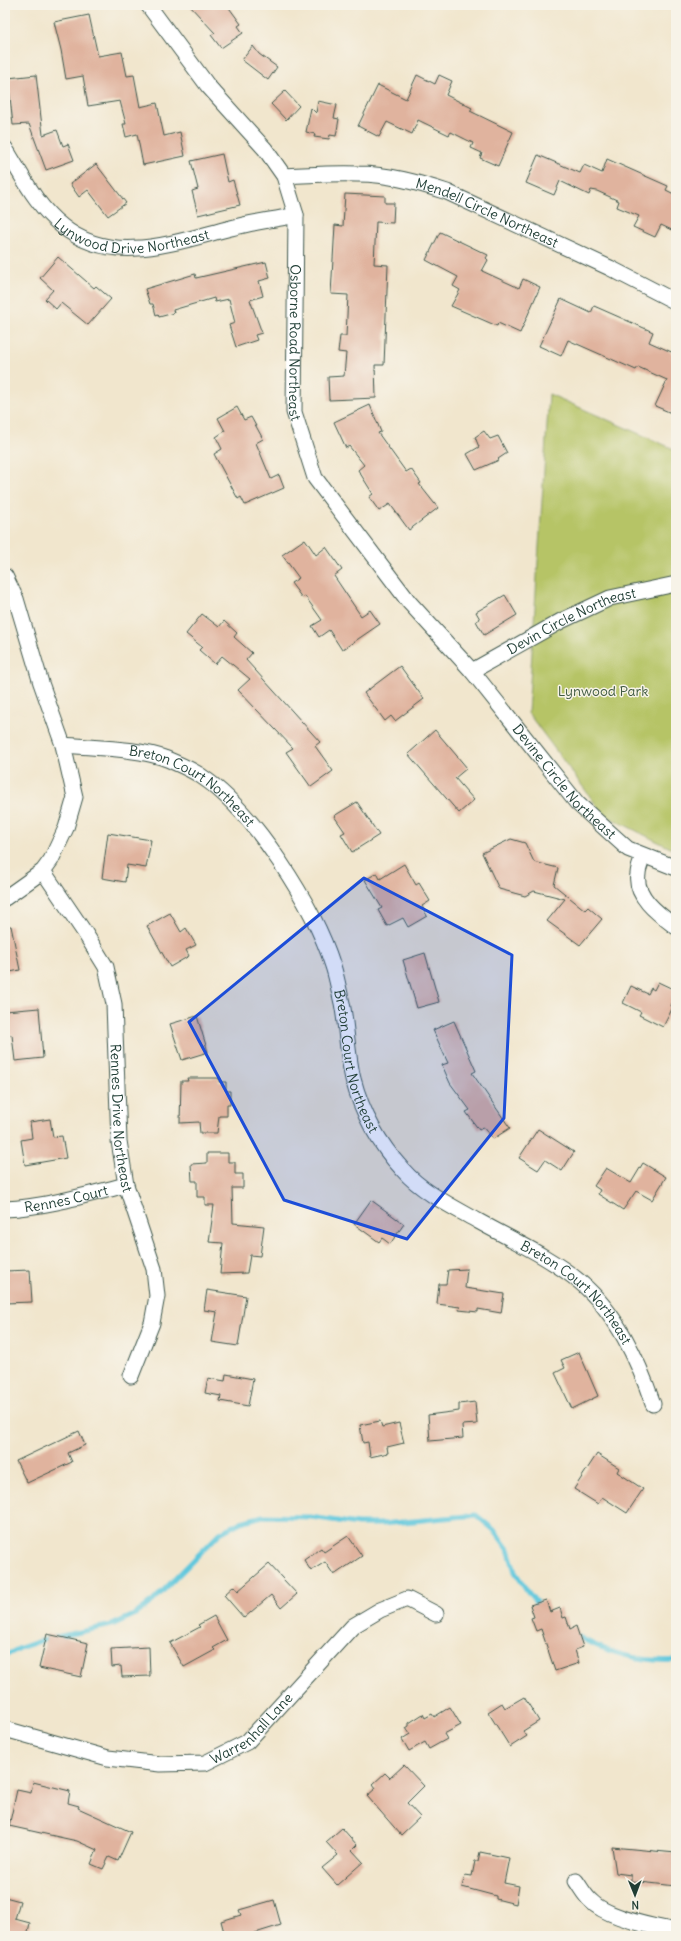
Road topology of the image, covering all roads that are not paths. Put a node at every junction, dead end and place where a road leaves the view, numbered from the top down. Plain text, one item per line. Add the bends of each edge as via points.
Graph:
1 (148, 5) edge
2 (5, 148) edge
3 (284, 176) junction
4 (296, 215) junction
5 (676, 302) edge
6 (5, 576) edge
7 (676, 584) edge
8 (472, 670) junction
9 (63, 745) junction
10 (644, 856) junction
11 (676, 868) edge
12 (43, 871) junction
13 (5, 898) edge
14 (676, 926) edge
15 (126, 1185) junction
16 (5, 1209) edge
17 (131, 1376) dead end
18 (653, 1404) dead end
19 (436, 1614) dead end
20 (5, 1729) edge
21 (576, 1881) dead end
22 (676, 1931) edge

1 - 3 street, Osborne Road Northeast via 208,86 266,149
2 - 4 street, Lynwood Drive Northeast via 38,202 62,227 92,244 119,250 149,248 241,225
3 - 4 street, Osborne Road Northeast
3 - 5 street, Mendell Circle Northeast via 359,174 402,179 426,185 447,192 610,268
4 - 8 street, Osborne Road Northeast via 294,412 315,478 409,602
6 - 9 street via 16,599
7 - 8 street, Devin Circle Northeast via 610,598 561,621
8 - 10 street, Devine Circle Northeast via 578,803 628,850
9 - 12 street via 75,797 66,828
9 - 18 street, Breton Court Northeast via 137,752 166,758 201,775 227,796 264,840 296,888 320,935 333,967 353,1078 378,1140 404,1172 428,1191 560,1266 582,1283 604,1306 620,1330 641,1370
10 - 11 street, Devine Circle Northeast
10 - 14 street via 637,875 641,892 658,914
12 - 13 street
12 - 15 street, Rennes Drive Northeast via 106,967 114,1004 119,1141
15 - 16 street, Rennes Court via 54,1202
15 - 17 street, Rennes Drive Northeast via 154,1269 157,1296 152,1323
19 - 20 street, Warrenhall Lane via 407,1599 380,1610 353,1626 247,1742 205,1762 160,1764 108,1758
21 - 22 street via 591,1902 608,1912 653,1927

